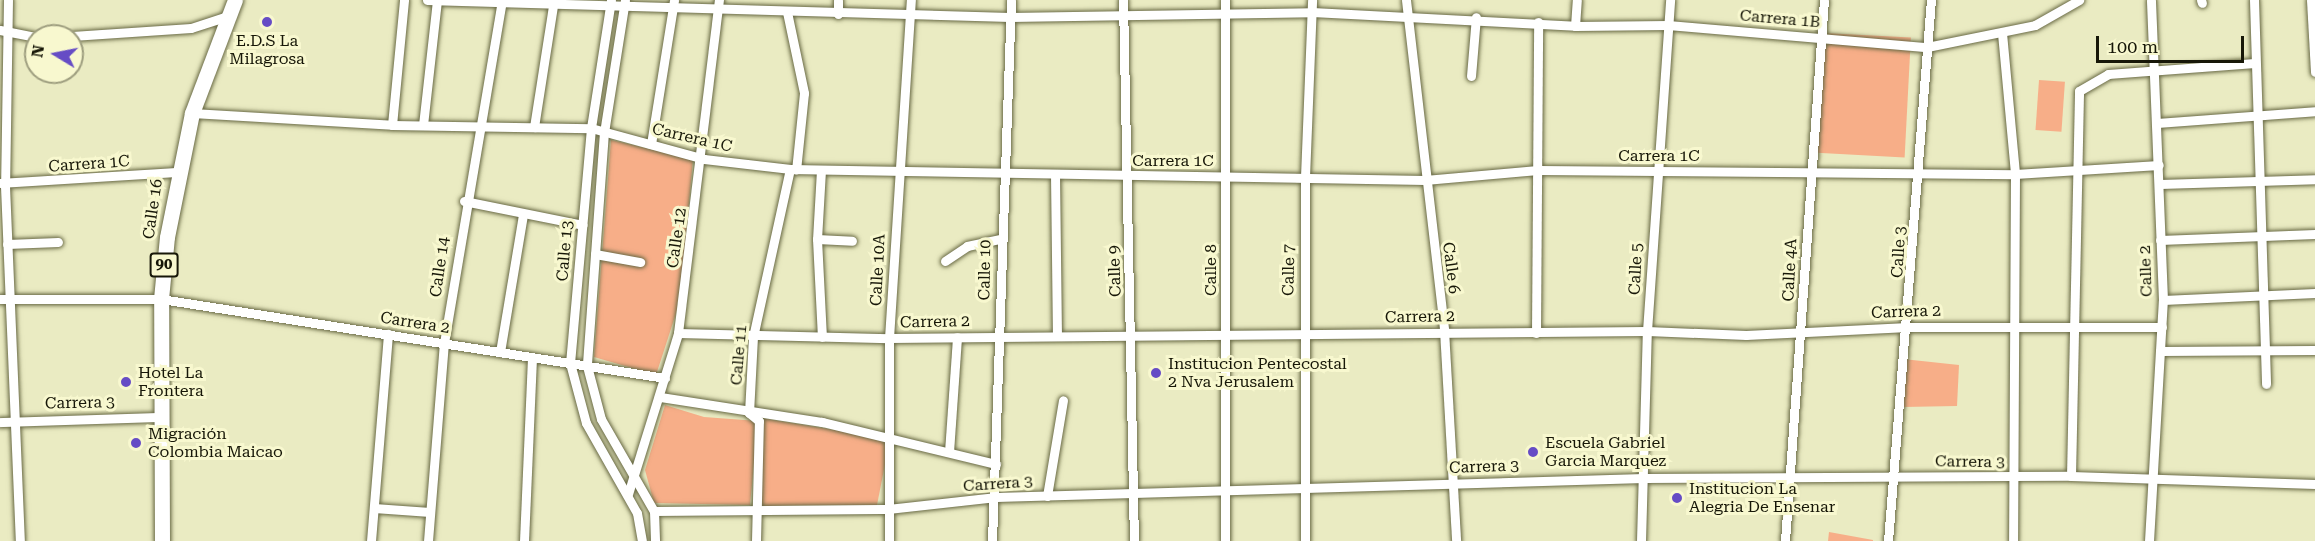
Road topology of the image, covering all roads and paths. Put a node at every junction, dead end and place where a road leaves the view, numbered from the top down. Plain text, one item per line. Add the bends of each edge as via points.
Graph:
1 (8, 0) edge
2 (235, 0) edge
3 (404, 0) edge
4 (427, 0) edge
5 (437, 0) edge
6 (772, 0) edge
7 (838, 0) edge
8 (911, 0) edge
9 (1011, 0) edge
10 (1123, 0) edge
11 (1225, 0) edge
12 (1312, 0) edge
13 (1406, 0) edge
14 (1577, 0) edge
15 (1670, 0) edge
16 (1824, 0) edge
17 (1931, 0) edge
18 (2079, 0) edge
19 (2151, 0) edge
20 (2254, 0) edge
21 (2311, 0) edge
22 (502, 1) edge
23 (554, 2) edge
24 (611, 3) edge
25 (624, 3) edge
26 (673, 4) edge
27 (718, 5) edge
28 (1225, 10) junction
29 (771, 12) junction
30 (787, 12) junction
31 (1312, 12) junction
32 (838, 14) junction
33 (1123, 14) junction
34 (911, 15) junction
35 (1407, 15) junction
36 (229, 16) junction
37 (1010, 17) junction
38 (1476, 17) junction
39 (1538, 22) junction
40 (1668, 25) junction
41 (1575, 26) junction
42 (3, 31) edge
43 (2002, 33) junction
44 (24, 35) edge
45 (84, 35) edge
46 (1821, 37) junction
47 (1927, 47) junction
48 (2255, 63) junction
49 (2156, 66) junction
50 (2315, 72) edge
51 (1471, 76) dead end
52 (2315, 111) edge
53 (192, 113) junction
54 (2256, 118) junction
55 (2157, 123) junction
56 (392, 125) junction
57 (423, 125) junction
58 (480, 126) junction
59 (534, 127) junction
60 (591, 128) junction
61 (604, 132) junction
62 (651, 144) junction
63 (704, 159) junction
64 (2159, 165) junction
65 (898, 168) junction
66 (2074, 168) junction
67 (793, 170) junction
68 (821, 170) junction
69 (1538, 170) junction
70 (1657, 171) junction
71 (1809, 171) junction
72 (1920, 171) junction
73 (176, 172) junction
74 (1002, 172) junction
75 (1055, 174) junction
76 (2020, 174) junction
77 (1226, 175) junction
78 (1128, 176) junction
79 (1305, 177) junction
80 (2260, 179) junction
81 (2315, 179) edge
82 (1425, 180) junction
83 (2160, 183) junction
84 (2, 185) edge
85 (464, 201) junction
86 (523, 214) junction
87 (583, 225) junction
88 (2315, 234) edge
89 (2262, 236) junction
90 (817, 239) junction
91 (1000, 239) junction
92 (2160, 240) junction
93 (852, 241) dead end
94 (58, 242) dead end
95 (7, 244) junction
96 (595, 254) junction
97 (945, 261) dead end
98 (640, 262) dead end
99 (2315, 293) edge
100 (2264, 295) junction
101 (161, 298) junction
102 (4, 299) edge
103 (2163, 300) junction
104 (2014, 325) junction
105 (2072, 325) junction
106 (1908, 327) junction
107 (2162, 327) junction
108 (1444, 330) junction
109 (1647, 331) junction
110 (1802, 332) junction
111 (678, 333) junction
112 (1536, 333) junction
113 (388, 334) junction
114 (1057, 334) junction
115 (999, 336) junction
116 (1132, 336) junction
117 (1303, 336) junction
118 (753, 337) junction
119 (957, 337) junction
120 (1226, 337) junction
121 (822, 338) junction
122 (890, 338) junction
123 (444, 343) junction
124 (2264, 350) junction
125 (2315, 350) edge
126 (2160, 351) junction
127 (500, 352) junction
128 (532, 357) junction
129 (570, 363) junction
130 (587, 366) junction
131 (665, 378) junction
132 (2266, 384) dead end
133 (660, 397) junction
134 (1063, 400) dead end
135 (749, 413) junction
136 (161, 417) junction
137 (13, 419) junction
138 (0, 422) edge
139 (892, 437) junction
140 (949, 452) junction
141 (996, 464) junction
142 (635, 475) junction
143 (1788, 476) junction
144 (1895, 477) junction
145 (2069, 477) junction
146 (1644, 478) junction
147 (2013, 478) junction
148 (1453, 483) junction
149 (2151, 483) junction
150 (2315, 484) edge
151 (1304, 492) junction
152 (628, 494) junction
153 (1135, 494) junction
154 (1225, 494) junction
155 (1047, 496) junction
156 (996, 497) junction
157 (374, 507) junction
158 (756, 509) junction
159 (888, 509) junction
160 (654, 511) junction
161 (430, 512) junction
162 (20, 541) edge
163 (162, 541) edge
164 (371, 541) edge
165 (428, 541) edge
166 (524, 541) edge
167 (642, 541) edge
168 (655, 541) edge
169 (756, 541) edge
170 (889, 541) edge
171 (992, 541) edge
172 (1134, 541) edge
173 (1225, 541) edge
174 (1305, 541) edge
175 (1456, 541) edge
176 (1641, 541) edge
177 (1785, 541) edge
178 (1888, 541) edge
179 (2013, 541) edge
180 (2149, 541) edge

1 - 42 street
2 - 36 highway, Calle 16 / 90
3 - 56 street
4 - 5 street, Carrera 1B
5 - 22 street, Carrera 1B
5 - 57 street
6 - 29 street
7 - 32 street
8 - 34 street, Calle 10A
9 - 37 street, Calle 10
10 - 33 street, Calle 9
11 - 28 street, Calle 8
12 - 31 street, Calle 7
13 - 35 street, Calle 6
14 - 41 street
15 - 40 street, Calle 5
16 - 46 street, Calle 4A
17 - 47 street, Calle 3
18 - 43 street, Carrera 1B via 2035,25
19 - 49 street, Calle 2
20 - 48 street
21 - 50 street
22 - 23 street, Carrera 1B
22 - 58 street, Calle 14
23 - 24 street, Carrera 1B
23 - 59 street
24 - 25 street, Carrera 1B
24 - 60 street, Calle 13
25 - 26 street, Carrera 1B
25 - 61 street, Calle 13
26 - 27 street, Carrera 1B
26 - 62 street
27 - 29 street, Carrera 1B
27 - 63 street, Calle 12
28 - 31 street, Carrera 1B
28 - 33 street, Carrera 1B
28 - 77 street, Calle 8
29 - 30 street, Carrera 1B
30 - 32 street, Carrera 1B
30 - 67 street, Calle 11 via 804,93
31 - 35 street, Carrera 1B
31 - 79 street, Calle 7
32 - 34 street, Carrera 1B
33 - 37 street, Carrera 1B
33 - 78 street, Calle 9
34 - 37 street, Carrera 1B
34 - 65 street, Calle 10A
35 - 38 street, Carrera 1B
35 - 82 street, Calle 6
36 - 45 street via 191,28
36 - 53 highway, Calle 16 / 90
37 - 74 street, Calle 10
38 - 39 street, Carrera 1B
38 - 51 street
39 - 41 street, Carrera 1B
39 - 69 street
40 - 41 street, Carrera 1B
40 - 46 street, Carrera 1B
40 - 70 street, Calle 5
42 - 44 street
42 - 84 street
43 - 47 street, Carrera 1B
43 - 76 street
46 - 47 street, Carrera 1B
46 - 71 street, Calle 4A
47 - 72 street, Calle 3
48 - 49 street
48 - 54 street
49 - 55 street, Calle 2
49 - 66 street via 2108,74 2082,85
52 - 54 street
53 - 56 street, Carrera 1C
53 - 73 highway, Calle 16 / 90
54 - 55 street
54 - 80 street
55 - 64 street, Calle 2
56 - 57 street, Carrera 1C
57 - 58 street, Carrera 1C
58 - 59 street, Carrera 1C
58 - 85 street, Calle 14
59 - 60 street, Carrera 1C
60 - 61 street, Carrera 1C
60 - 87 street, Calle 13
61 - 62 street, Carrera 1C
61 - 96 street, Calle 13
62 - 63 street, Carrera 1C
63 - 67 street, Carrera 1C
63 - 111 street, Calle 12
64 - 66 street, Carrera 1C
64 - 83 street, Calle 2
65 - 68 street, Carrera 1C
65 - 74 street, Carrera 1C
65 - 122 street, Calle 10A
66 - 76 street, Carrera 1C
66 - 105 street
67 - 68 street, Carrera 1C
67 - 118 street, Calle 11
68 - 90 street
69 - 70 street, Carrera 1C
69 - 82 street, Carrera 1C
69 - 112 street
70 - 71 street, Carrera 1C
70 - 109 street, Calle 5
71 - 72 street, Carrera 1C
71 - 110 street, Calle 4A
72 - 76 street, Carrera 1C
72 - 106 street, Calle 3
73 - 84 street, Carrera 1C
73 - 101 highway, Calle 16 / 90
74 - 75 street, Carrera 1C
74 - 91 street, Calle 10
75 - 78 street, Carrera 1C
75 - 114 street
76 - 104 street
77 - 78 street, Carrera 1C
77 - 79 street, Carrera 1C
77 - 120 street, Calle 8
78 - 116 street, Calle 9
79 - 82 street, Carrera 1C
79 - 117 street, Calle 7
80 - 81 street
80 - 83 street
80 - 89 street
82 - 108 street, Calle 6
83 - 92 street, Calle 2
84 - 95 street
85 - 86 street
85 - 123 street, Calle 14
86 - 87 street
86 - 127 street
87 - 129 street, Calle 13
88 - 89 street
89 - 92 street
89 - 100 street
90 - 93 street
90 - 121 street
91 - 97 street via 967,246
91 - 115 street, Calle 10
92 - 103 street, Calle 2
94 - 95 street
95 - 102 street
96 - 98 street
96 - 130 street, Calle 13
99 - 100 street
100 - 103 street
100 - 124 street
101 - 102 street, Carrera 2
101 - 113 street, Carrera 2
101 - 136 highway, Calle 16 / 90
102 - 137 street
103 - 107 street, Calle 2
104 - 105 street, Carrera 2
104 - 106 street, Carrera 2
104 - 147 street
105 - 107 street, Carrera 2
105 - 145 street
106 - 110 street, Carrera 2
106 - 144 street, Calle 3
107 - 126 street, Calle 2
108 - 112 street, Carrera 2
108 - 117 street, Carrera 2
108 - 148 street, Calle 6
109 - 110 street, Carrera 2
109 - 112 street, Carrera 2
109 - 146 street, Calle 5
110 - 143 street, Calle 4A
111 - 118 street, Carrera 2
111 - 131 street, Calle 12
113 - 123 street, Carrera 2
113 - 157 street
114 - 115 street, Carrera 2
114 - 116 street, Carrera 2
115 - 119 street, Carrera 2
115 - 141 street, Calle 10
116 - 120 street, Carrera 2
116 - 153 street, Calle 9
117 - 120 street, Carrera 2
117 - 151 street, Calle 7
118 - 121 street, Carrera 2
118 - 135 street, Calle 11
119 - 122 street, Carrera 2
119 - 140 street
120 - 154 street, Calle 8
121 - 122 street, Carrera 2
122 - 139 street, Calle 10A
123 - 127 street, Carrera 2
123 - 161 street, Calle 14
124 - 125 street
124 - 126 street
124 - 132 street
126 - 149 street, Calle 2
127 - 128 street, Carrera 2
128 - 129 street, Carrera 2
128 - 166 street
129 - 130 street, Carrera 2
129 - 152 street, Calle 13 via 586,423
130 - 131 street, Carrera 2
130 - 142 street, Calle 13 via 601,419
131 - 133 street, Calle 12
133 - 135 street, Carrera 3
133 - 142 street, Calle 12
134 - 155 street
135 - 139 street, Carrera 3
135 - 158 street, Calle 11 via 759,421
136 - 137 street, Carrera 3
136 - 163 highway, Calle 16 / 90
137 - 138 street, Carrera 3
137 - 162 street
139 - 140 street, Carrera 3
139 - 159 street, Calle 10A
140 - 141 street, Carrera 3
141 - 156 street, Calle 10
142 - 152 street, Calle 12
142 - 160 street
143 - 144 street, Carrera 3
143 - 146 street, Carrera 3
143 - 177 street, Calle 4A
144 - 147 street, Carrera 3
144 - 178 street, Calle 3
145 - 147 street, Carrera 3
145 - 149 street, Carrera 3
146 - 148 street, Carrera 3
146 - 176 street, Calle 5
147 - 179 street
148 - 151 street, Carrera 3
148 - 175 street, Calle 6
149 - 150 street, Carrera 3
149 - 180 street, Calle 2
151 - 154 street, Carrera 3
151 - 174 street, Calle 7
152 - 167 street
153 - 154 street, Carrera 3
153 - 155 street, Carrera 3
153 - 172 street, Calle 9
154 - 173 street, Calle 8
155 - 156 street, Carrera 3
156 - 159 street, Carrera 3
156 - 171 street, Calle 10
157 - 161 street
157 - 164 street
158 - 159 street, Carrera 3
158 - 160 street, Carrera 3
158 - 169 street, Calle 11
159 - 170 street, Calle 10A
160 - 168 street
161 - 165 street, Calle 14

